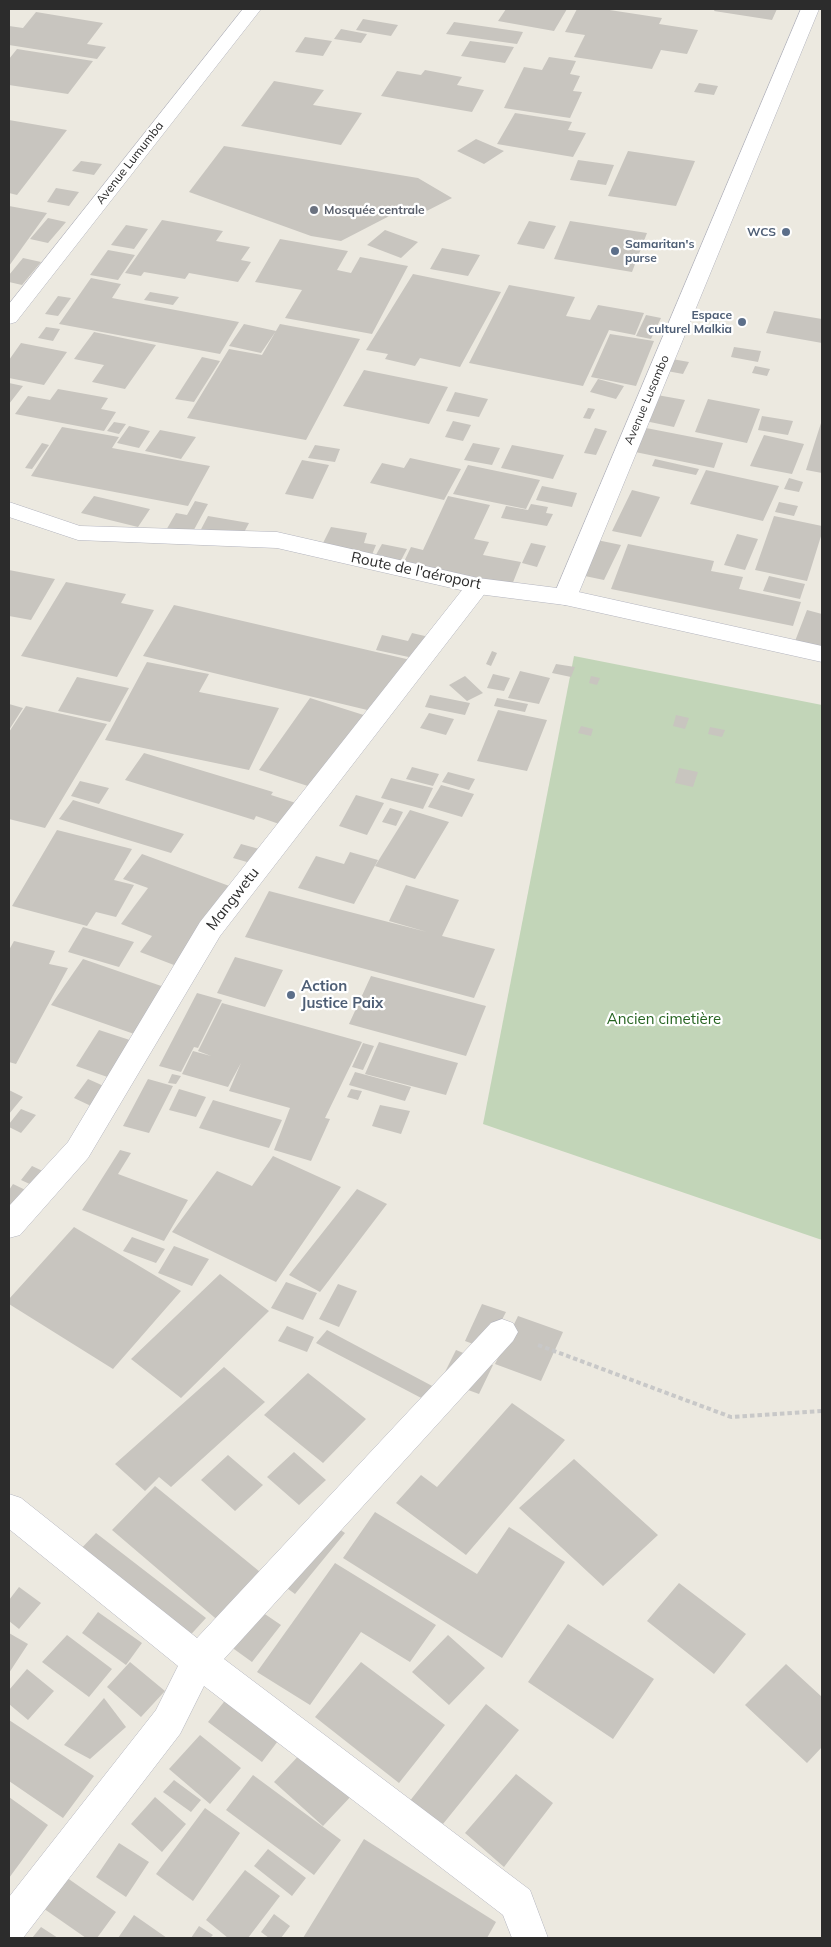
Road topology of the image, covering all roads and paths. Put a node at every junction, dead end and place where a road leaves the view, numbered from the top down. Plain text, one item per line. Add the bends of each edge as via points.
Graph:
1 (252, 9) edge
2 (810, 9) edge
3 (9, 318) edge
4 (9, 509) edge
5 (478, 586) junction
6 (565, 598) junction
7 (822, 654) edge
8 (9, 1226) edge
9 (502, 1332) joint
10 (822, 1411) edge
11 (9, 1509) edge
12 (199, 1661) junction
13 (9, 1926) edge
14 (530, 1938) edge

1 - 3 street, Avenue Lumumba
2 - 6 street, Avenue Lusambo
4 - 5 street, Route de l'aéroport via 78,532 278,540
5 - 6 street, Route de l'aéroport
5 - 8 street, Mangwetu via 210,929 78,1150
6 - 7 street, Route de l'aéroport
9 - 10 path via 731,1416
9 - 12 street
11 - 12 street
12 - 13 street via 168,1722
12 - 14 street via 517,1903

